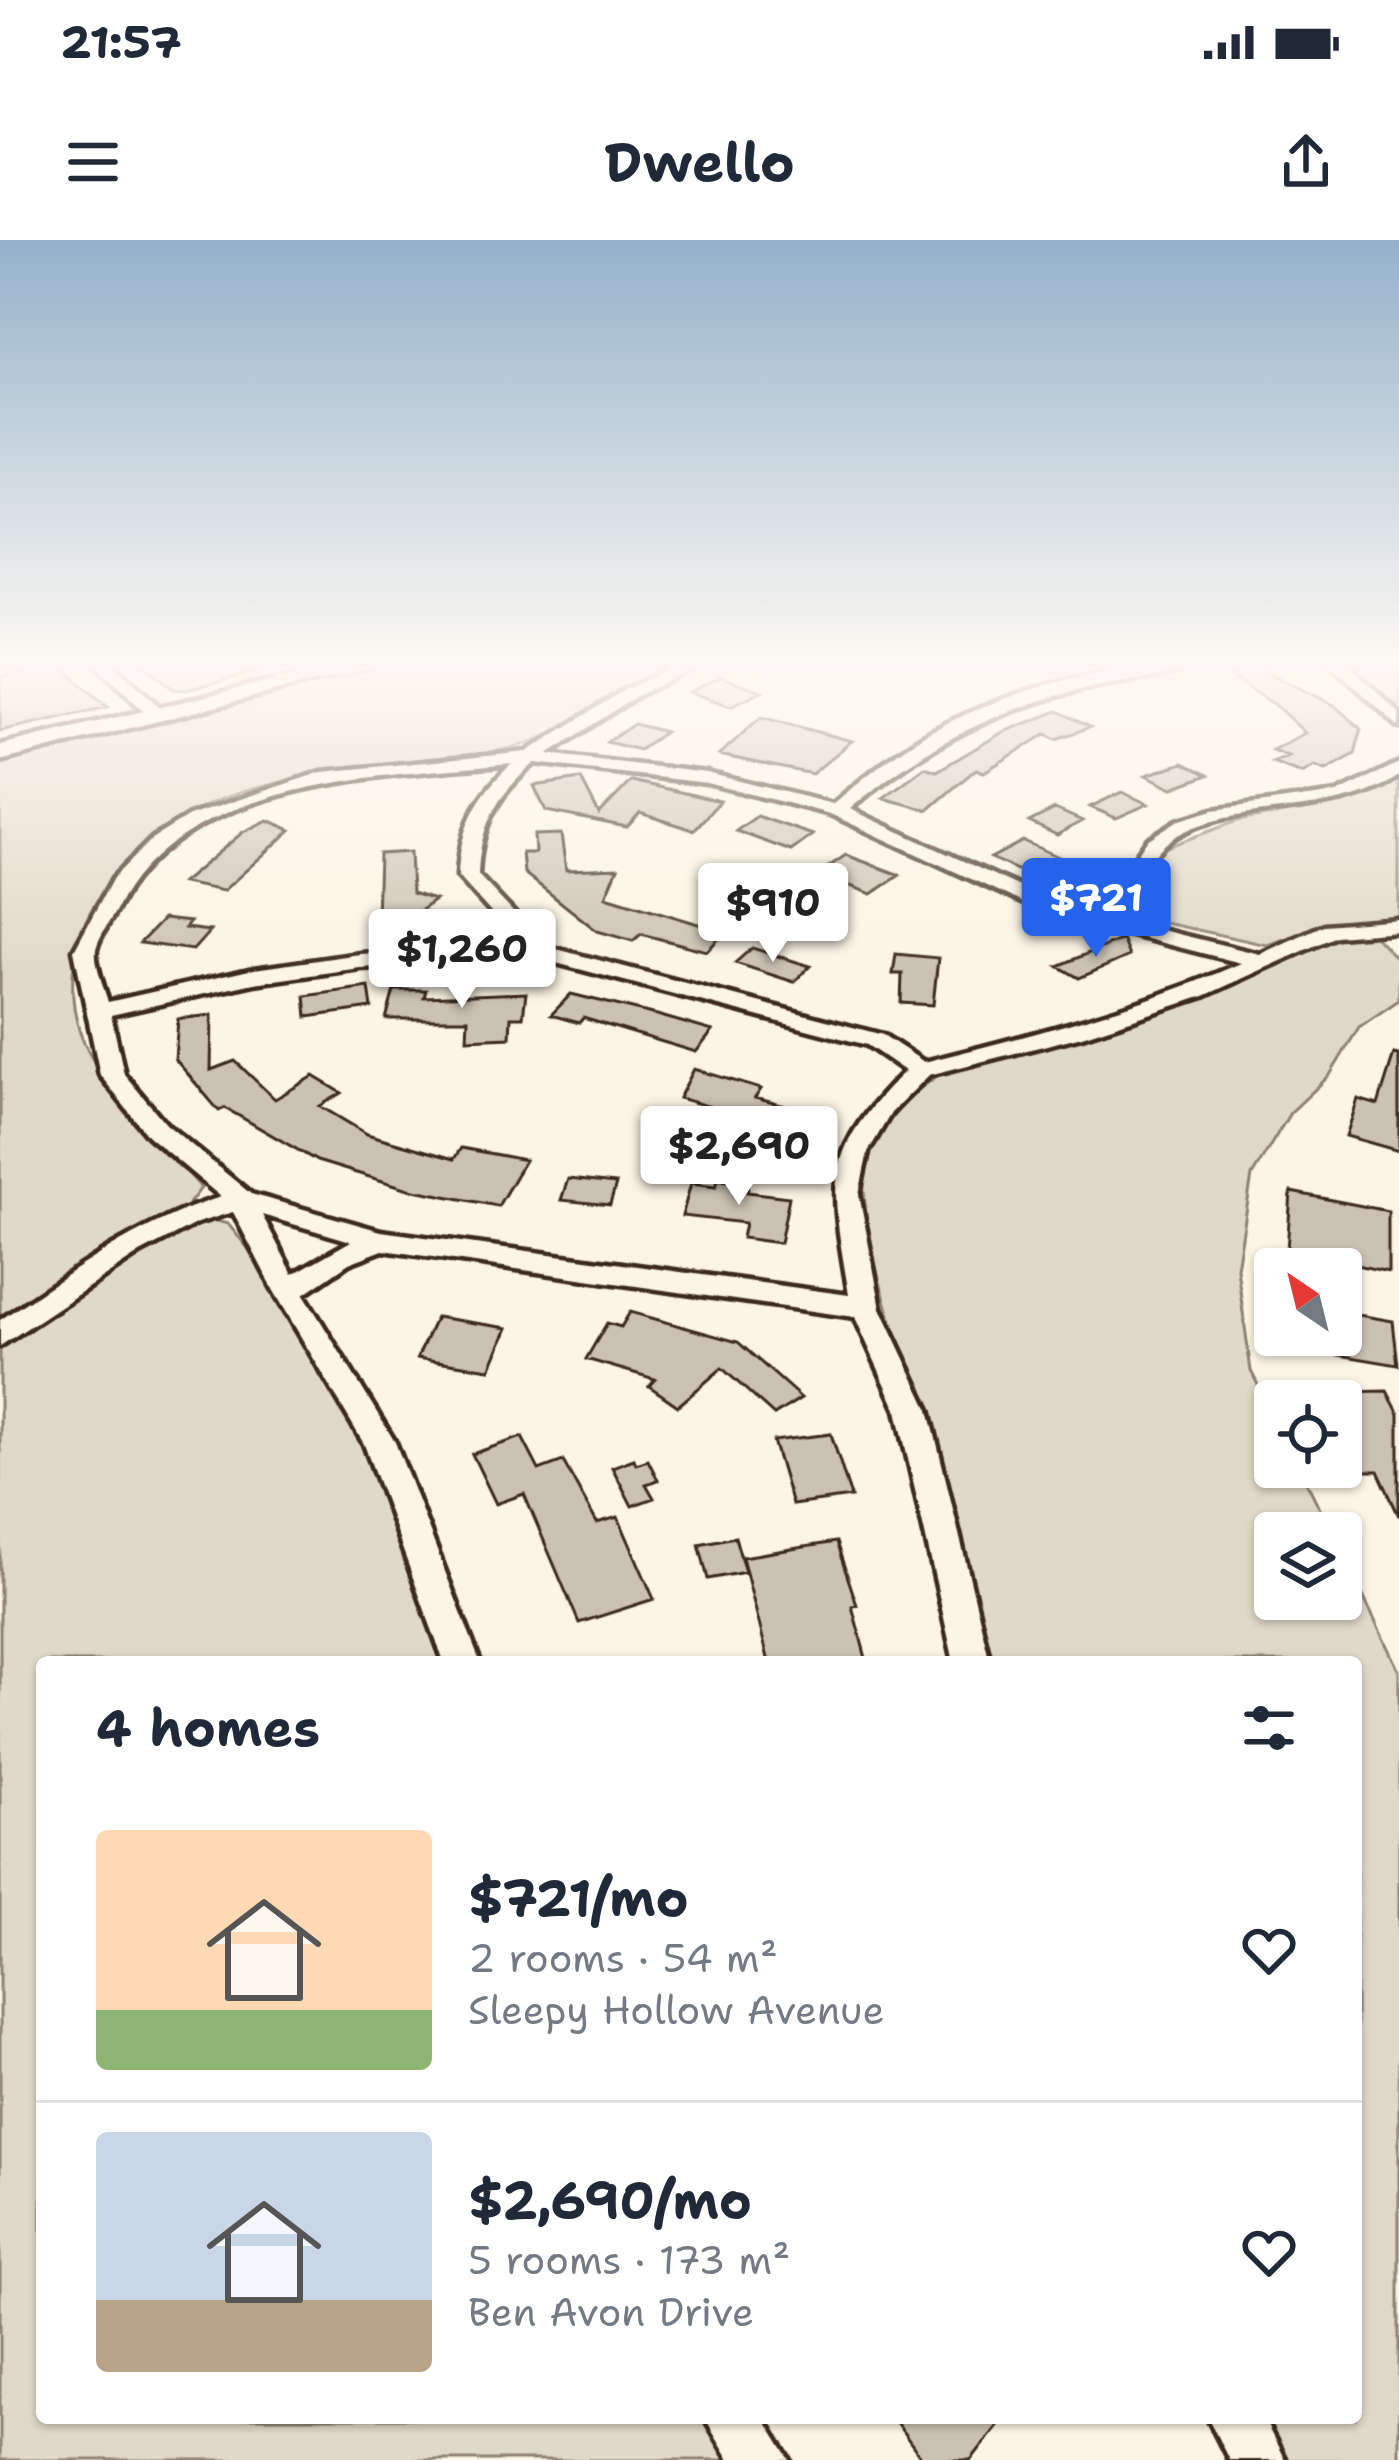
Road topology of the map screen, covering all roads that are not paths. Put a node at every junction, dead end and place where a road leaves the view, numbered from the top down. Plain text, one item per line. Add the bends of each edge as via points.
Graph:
1 (441, 766) edge
2 (521, 766) edge
3 (603, 766) edge
4 (891, 766) edge
5 (1399, 768) edge
6 (837, 810) junction
7 (1399, 925) edge
8 (1136, 928) junction
9 (537, 951) junction
10 (1257, 960) junction
11 (95, 1012) junction
12 (920, 1070) junction
13 (241, 1200) junction
14 (382, 1240) junction
15 (288, 1291) junction
16 (866, 1308) junction
17 (0, 1335) edge
18 (461, 1656) edge
19 (971, 1656) edge
20 (736, 2424) edge
21 (1237, 2424) edge
22 (764, 2460) edge
23 (1258, 2460) edge

1 - 11 street via 271,790 160,842 120,882 85,950
2 - 9 street via 468,831 468,877
3 - 6 street via 707,778
4 - 6 street
5 - 8 street via 1381,784 1329,802 1199,822 1157,841 1130,879
6 - 8 street via 1052,909
7 - 10 street via 1332,930
8 - 10 street
9 - 11 street via 317,967
9 - 12 street via 875,1040
10 - 12 street via 1196,991 1074,1031
11 - 13 street via 112,1075 157,1130
12 - 16 street via 854,1152 846,1194
13 - 14 street
13 - 15 street
13 - 17 street via 130,1246
14 - 15 street via 339,1256
14 - 16 street
15 - 18 street via 379,1442
16 - 19 street via 913,1410
20 - 22 street
21 - 23 street

